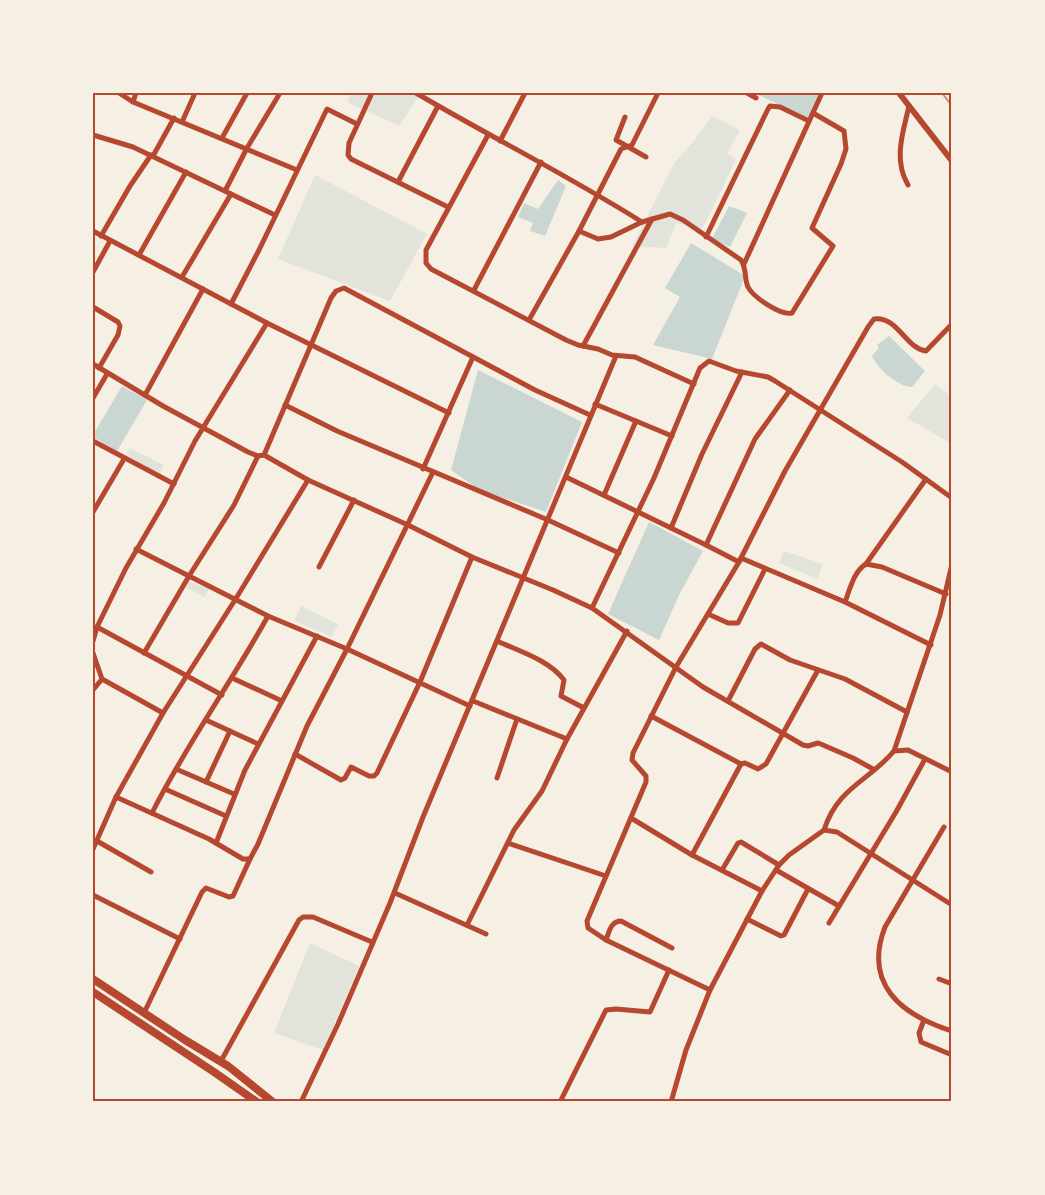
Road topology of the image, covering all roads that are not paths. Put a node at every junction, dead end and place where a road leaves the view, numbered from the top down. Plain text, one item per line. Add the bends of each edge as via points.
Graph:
1 (119, 93) edge
2 (136, 93) edge
3 (195, 93) edge
4 (247, 93) edge
5 (280, 93) edge
6 (372, 93) edge
7 (417, 93) edge
8 (431, 93) edge
9 (525, 93) edge
10 (658, 93) edge
11 (747, 93) edge
12 (822, 93) edge
13 (899, 93) edge
14 (756, 98) dead end
15 (428, 99) junction
16 (133, 102) junction
17 (438, 105) junction
18 (909, 106) junction
19 (813, 112) junction
20 (625, 117) dead end
21 (174, 118) junction
22 (809, 121) junction
23 (182, 122) junction
24 (357, 124) junction
25 (93, 135) edge
26 (488, 135) junction
27 (222, 138) junction
28 (500, 141) junction
29 (628, 147) junction
30 (247, 148) junction
31 (152, 156) junction
32 (646, 157) dead end
33 (952, 161) edge
34 (541, 162) junction
35 (297, 170) junction
36 (186, 172) junction
37 (398, 182) junction
38 (908, 185) dead end
39 (228, 192) junction
40 (598, 195) junction
41 (448, 207) junction
42 (275, 215) junction
43 (652, 219) junction
44 (642, 222) junction
45 (93, 231) edge
46 (579, 231) junction
47 (101, 236) junction
48 (706, 237) junction
49 (110, 241) junction
50 (139, 255) junction
51 (744, 264) junction
52 (93, 272) edge
53 (182, 277) junction
54 (202, 289) junction
55 (474, 291) junction
56 (231, 304) junction
57 (93, 307) edge
58 (529, 320) junction
59 (267, 323) junction
60 (952, 324) edge
61 (312, 345) junction
62 (583, 345) junction
63 (616, 356) junction
64 (473, 357) junction
65 (93, 364) edge
66 (99, 368) junction
67 (742, 372) junction
68 (107, 374) junction
69 (693, 384) junction
70 (790, 390) junction
71 (145, 395) junction
72 (93, 398) edge
73 (595, 404) junction
74 (285, 405) junction
75 (821, 410) junction
76 (449, 413) junction
77 (590, 416) junction
78 (636, 422) junction
79 (203, 427) junction
80 (672, 436) junction
81 (93, 441) edge
82 (261, 455) junction
83 (124, 459) junction
84 (423, 468) junction
85 (433, 472) junction
86 (566, 477) junction
87 (926, 479) junction
88 (308, 480) junction
89 (174, 484) junction
90 (604, 495) junction
91 (952, 498) edge
92 (354, 500) junction
93 (93, 512) edge
94 (638, 513) junction
95 (548, 520) junction
96 (408, 525) junction
97 (671, 528) junction
98 (706, 545) junction
99 (136, 549) junction
100 (619, 553) junction
101 (472, 556) junction
102 (740, 560) junction
103 (866, 564) junction
104 (952, 564) edge
105 (319, 567) dead end
106 (765, 569) junction
107 (189, 576) junction
108 (524, 578) junction
109 (946, 594) junction
110 (235, 600) junction
111 (845, 602) junction
112 (592, 608) junction
113 (708, 614) junction
114 (268, 616) junction
115 (97, 627) junction
116 (627, 631) junction
117 (316, 636) junction
118 (497, 641) junction
119 (93, 642) edge
120 (931, 645) junction
121 (347, 649) junction
122 (93, 653) edge
123 (144, 653) junction
124 (676, 667) junction
125 (818, 670) junction
126 (187, 675) junction
127 (232, 678) junction
128 (102, 679) junction
129 (420, 682) junction
130 (93, 690) edge
131 (222, 694) junction
132 (282, 701) junction
133 (728, 701) junction
134 (471, 704) junction
135 (584, 708) junction
136 (907, 712) junction
137 (163, 713) junction
138 (651, 717) junction
139 (517, 719) junction
140 (207, 720) junction
141 (230, 731) junction
142 (784, 734) junction
143 (567, 739) junction
144 (258, 744) junction
145 (894, 751) junction
146 (295, 754) junction
147 (925, 759) junction
148 (741, 764) junction
149 (176, 769) junction
150 (873, 769) junction
151 (952, 772) edge
152 (497, 778) dead end
153 (206, 782) junction
154 (165, 789) junction
155 (234, 794) junction
156 (116, 797) junction
157 (152, 813) junction
158 (226, 816) junction
159 (631, 818) junction
160 (944, 827) dead end
161 (93, 830) edge
162 (824, 830) junction
163 (100, 833) junction
164 (97, 841) junction
165 (216, 843) junction
166 (507, 843) junction
167 (93, 849) edge
168 (870, 853) junction
169 (692, 855) junction
170 (250, 859) junction
171 (778, 868) junction
172 (722, 870) junction
173 (151, 872) dead end
174 (606, 876) junction
175 (912, 882) junction
176 (808, 889) junction
177 (762, 891) junction
178 (395, 893) junction
179 (93, 895) edge
180 (952, 905) edge
181 (839, 906) junction
182 (747, 919) junction
183 (829, 923) dead end
184 (467, 925) junction
185 (486, 934) dead end
186 (180, 939) junction
187 (606, 940) junction
188 (372, 942) junction
189 (672, 948) dead end
190 (669, 970) junction
191 (93, 979) edge
192 (939, 979) dead end
193 (952, 984) edge
194 (710, 990) junction
195 (93, 992) edge
196 (144, 1013) junction
197 (924, 1020) junction
198 (952, 1031) edge
199 (952, 1055) edge
200 (221, 1061) junction
201 (256, 1102) edge
202 (273, 1102) edge
203 (301, 1102) edge
204 (561, 1102) edge
205 (670, 1102) edge

1 - 16 street
2 - 16 street
3 - 23 street
4 - 27 street
5 - 30 street
6 - 24 street
7 - 15 street
8 - 15 street
9 - 28 street
10 - 29 street via 642,128
11 - 14 street
12 - 19 street
13 - 18 street
15 - 17 street
16 - 21 street
17 - 26 street
17 - 37 street
18 - 33 street
18 - 38 street via 899,152
19 - 22 street
19 - 51 street via 844,131 846,149 812,228 833,246 788,314 755,296 747,284
20 - 29 street via 616,140
21 - 23 street
21 - 31 street
22 - 48 street via 770,106
22 - 51 street
23 - 27 street
24 - 35 street via 327,109
24 - 37 street via 348,155
25 - 31 street
26 - 28 street
26 - 41 street
27 - 30 street
28 - 34 street
29 - 32 street
29 - 40 street via 621,149
30 - 35 street
30 - 39 street
31 - 36 street
31 - 47 street via 129,186
34 - 40 street
34 - 55 street
35 - 42 street
36 - 39 street
36 - 50 street
37 - 41 street
39 - 42 street
39 - 53 street
40 - 44 street
40 - 46 street
41 - 55 street via 426,250 426,263 430,269
42 - 56 street
43 - 44 street
43 - 48 street via 677,216
43 - 62 street
44 - 46 street via 602,239
45 - 47 street
46 - 58 street
47 - 49 street
48 - 51 street
49 - 50 street
49 - 52 street
50 - 53 street
53 - 54 street
54 - 56 street
54 - 71 street
55 - 58 street
56 - 59 street
57 - 66 street via 120,326
58 - 62 street
59 - 61 street
59 - 79 street
60 - 75 street via 926,351 888,320 874,319
61 - 64 street via 336,291 344,288
61 - 74 street
61 - 76 street
62 - 63 street
63 - 69 street via 635,357
63 - 73 street
64 - 76 street
64 - 77 street
65 - 66 street
66 - 68 street
67 - 69 street via 709,361 700,368
67 - 70 street via 768,377
67 - 97 street
68 - 71 street
68 - 72 street
69 - 80 street
70 - 75 street
70 - 98 street via 755,439
71 - 79 street
73 - 77 street
73 - 78 street
74 - 82 street
74 - 84 street
75 - 87 street
75 - 102 street
76 - 84 street
77 - 86 street
78 - 80 street
78 - 90 street
79 - 82 street
79 - 89 street
80 - 94 street
81 - 83 street
82 - 88 street
82 - 107 street
83 - 89 street
83 - 93 street
84 - 85 street
85 - 95 street
85 - 96 street
86 - 90 street
86 - 95 street
87 - 91 street
87 - 103 street
88 - 92 street
88 - 110 street
89 - 99 street
90 - 94 street
92 - 96 street
92 - 105 street
94 - 97 street
94 - 100 street
95 - 100 street
95 - 108 street
96 - 101 street
96 - 121 street
97 - 98 street
98 - 102 street
99 - 107 street
99 - 115 street
100 - 112 street
101 - 108 street
101 - 129 street
102 - 106 street
102 - 113 street
103 - 109 street
103 - 111 street via 856,575
104 - 109 street
106 - 111 street
106 - 113 street via 738,623
107 - 110 street
107 - 123 street
108 - 112 street
108 - 118 street
109 - 120 street
110 - 114 street
110 - 126 street
111 - 120 street
112 - 116 street
113 - 124 street
114 - 117 street
114 - 127 street
115 - 119 street
115 - 123 street
116 - 124 street
116 - 135 street
117 - 121 street
117 - 132 street
118 - 134 street
118 - 135 street via 556,672 564,680 561,696
120 - 136 street
121 - 129 street
121 - 146 street
122 - 128 street
123 - 126 street
124 - 133 street
124 - 138 street
125 - 133 street via 761,644
125 - 136 street via 845,679
125 - 142 street
126 - 131 street
126 - 137 street
127 - 131 street
127 - 132 street
128 - 130 street
128 - 137 street
129 - 134 street
129 - 146 street via 374,776 351,767 341,780
131 - 140 street
132 - 144 street
133 - 142 street
134 - 139 street
134 - 178 street
135 - 143 street
136 - 145 street
137 - 156 street
138 - 148 street
138 - 159 street via 633,753 632,760 646,776 646,782
139 - 143 street
139 - 152 street
140 - 141 street
140 - 149 street
141 - 144 street
141 - 153 street
142 - 148 street via 762,768
142 - 150 street via 803,745 823,745
143 - 166 street via 542,791
144 - 155 street
145 - 147 street via 908,750
145 - 150 street
146 - 170 street
147 - 151 street
147 - 168 street
148 - 169 street
149 - 153 street
149 - 154 street
150 - 162 street via 839,801
153 - 155 street
154 - 157 street
154 - 158 street
155 - 158 street
156 - 157 street
156 - 163 street
157 - 165 street
158 - 165 street
159 - 169 street
159 - 174 street
160 - 175 street
161 - 163 street
162 - 168 street via 837,832
162 - 171 street via 789,855
163 - 164 street
164 - 167 street
164 - 173 street
165 - 170 street
166 - 174 street
166 - 184 street
168 - 175 street
168 - 181 street
169 - 172 street
170 - 186 street via 233,896 206,888
171 - 172 street via 741,842
171 - 176 street
171 - 177 street
172 - 177 street
174 - 187 street via 587,925 591,932
175 - 180 street
175 - 197 street via 885,927 878,963 892,998
176 - 181 street
176 - 182 street via 784,935
177 - 182 street
178 - 184 street
178 - 188 street
179 - 186 street
181 - 183 street
182 - 194 street
184 - 185 street
186 - 196 street
187 - 189 street via 614,923 621,921
187 - 190 street
188 - 200 street via 313,916 303,916
188 - 203 street
190 - 194 street
190 - 204 street via 650,1012 606,1010
191 - 196 highway
192 - 193 street
194 - 205 street
195 - 201 highway
196 - 200 highway
197 - 198 street
197 - 199 street via 919,1034 921,1042
200 - 202 highway

